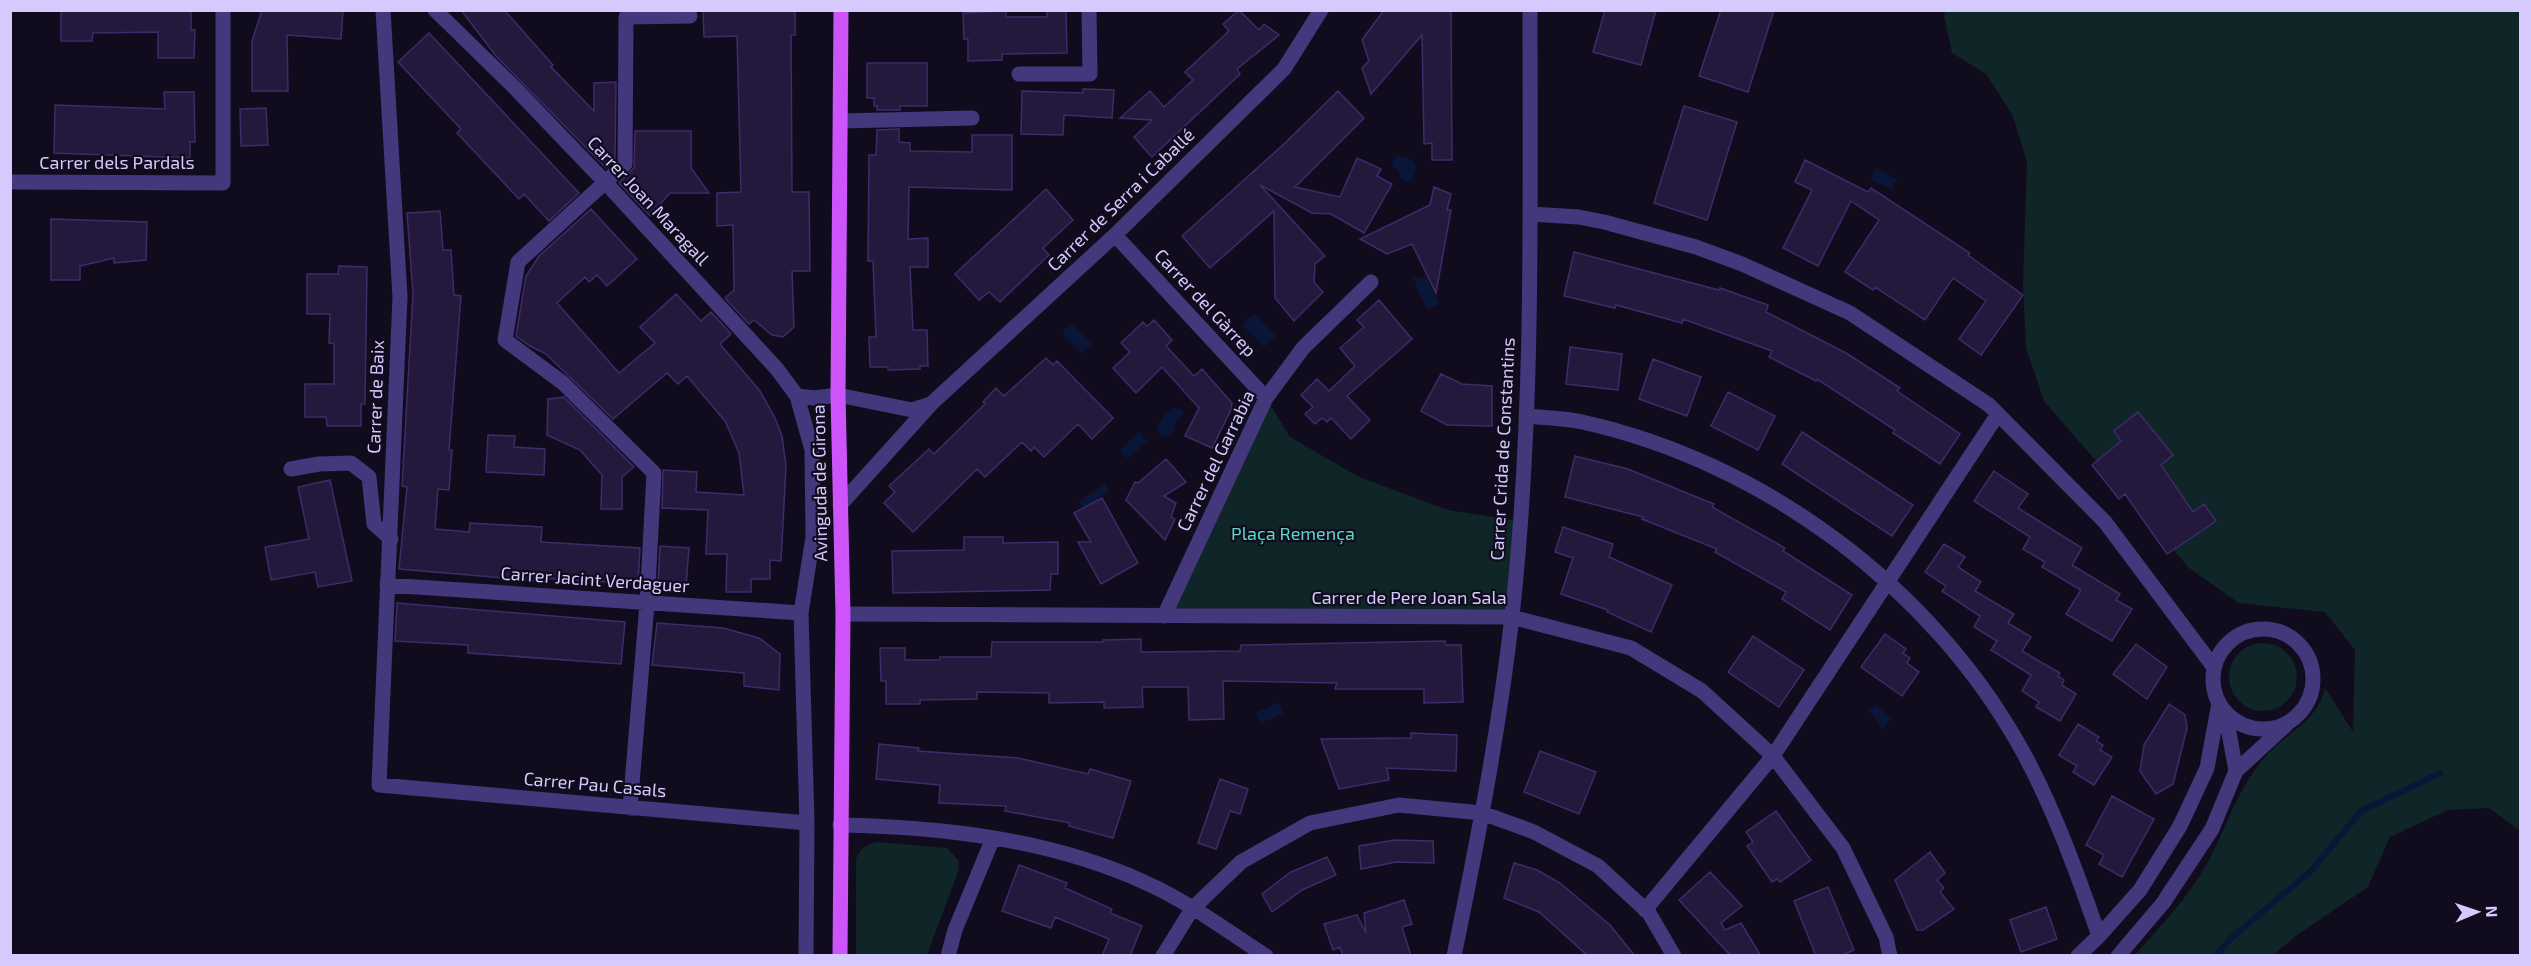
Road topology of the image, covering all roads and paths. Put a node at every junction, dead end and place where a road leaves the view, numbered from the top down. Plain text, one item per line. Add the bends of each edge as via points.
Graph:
1 (223, 10) edge
2 (383, 10) edge
3 (435, 10) edge
4 (841, 10) edge
5 (1089, 10) edge
6 (1321, 10) edge
7 (1530, 10) edge
8 (690, 16) dead end
9 (1019, 74) dead end
10 (972, 118) dead end
11 (841, 121) junction
12 (10, 182) edge
13 (605, 182) junction
14 (1530, 214) junction
15 (1115, 235) junction
16 (1371, 282) dead end
17 (838, 395) junction
18 (797, 396) junction
19 (1266, 398) junction
20 (932, 403) junction
21 (1998, 414) junction
22 (1527, 416) junction
23 (291, 469) dead end
24 (840, 505) junction
25 (391, 539) junction
26 (1888, 583) junction
27 (387, 585) junction
28 (647, 604) junction
29 (801, 613) junction
30 (843, 614) junction
31 (1164, 616) junction
32 (1512, 617) junction
33 (2213, 666) junction
34 (2222, 707) junction
35 (2291, 720) junction
36 (1773, 756) junction
37 (2236, 771) junction
38 (379, 785) joint
39 (630, 808) junction
40 (1482, 813) junction
41 (807, 823) junction
42 (840, 825) junction
43 (993, 838) junction
44 (1192, 909) junction
45 (1645, 910) junction
46 (2099, 936) junction
47 (806, 956) edge
48 (840, 956) edge
49 (948, 956) edge
50 (1162, 956) edge
51 (1266, 956) edge
52 (1454, 956) edge
53 (1674, 956) edge
54 (1890, 956) edge
55 (2078, 956) edge
56 (2118, 956) edge

1 - 12 street, Carrer dels Pardals via 223,183
2 - 25 street, Carrer de Baix via 400,297
3 - 13 street, Carrer Joan Maragall
4 - 11 main road, Avinguda de Girona
5 - 9 street via 1090,74
6 - 15 street, Carrer de Serra i Caballé via 1284,69
7 - 14 street, Carrer Crida de Constantins
8 - 13 street via 626,17 626,164
10 - 11 street
11 - 17 main road, Avinguda de Girona
13 - 18 street, Carrer Joan Maragall via 777,369
13 - 28 street via 518,262 505,340 563,383 654,473
14 - 21 street via 1604,222 1742,264 1850,313
14 - 22 street, Carrer Crida de Constantins
15 - 19 street, Carrer del Gàrrep
15 - 20 street, Carrer de Serra i Caballé
16 - 19 street, Carrer del Garrabia via 1303,348
17 - 18 street
17 - 20 street via 912,410
17 - 24 main road, Avinguda de Girona
18 - 29 street, Avinguda de Girona via 812,450 813,537
19 - 31 street, Carrer del Garrabia
20 - 24 street, Carrer de Serra i Caballé
21 - 26 street
21 - 33 street via 2105,522
22 - 26 street via 1580,421 1628,434 1720,470 1809,520
22 - 32 street, Carrer Crida de Constantins
23 - 25 street via 351,463 369,477 374,524
24 - 30 main road, Avinguda de Girona
25 - 27 street, Carrer de Baix
26 - 36 street
26 - 46 street via 1962,661 2022,750 2069,848
27 - 28 street, Carrer Jacint Verdaguer
27 - 38 street, Carrer de Baix
28 - 29 street, Carrer Jacint Verdaguer
28 - 39 street
29 - 41 street, Avinguda de Girona
30 - 31 street, Carrer de Pere Joan Sala
30 - 42 main road, Avinguda de Girona
31 - 32 street, Carrer de Pere Joan Sala
32 - 36 street, Carrer de Pere Joan Sala via 1631,648 1702,692
32 - 40 street, Carrer Crida de Constantins
33 - 34 street via 2213,685
33 - 35 street via 2223,648 2237,636 2255,629 2278,631 2295,640 2308,657 2313,676 2309,698
34 - 35 street via 2245,726 2265,729
34 - 37 street
34 - 46 street via 2207,768 2180,825 2140,890
35 - 37 street
36 - 45 street
36 - 54 street, Carrer de Pere Joan Sala via 1843,848 1886,937
37 - 56 street via 2212,829 2163,903
38 - 39 street, Carrer Pau Casals
39 - 41 street, Carrer Pau Casals
40 - 44 street via 1399,805 1310,823 1241,862
40 - 45 street via 1534,832 1598,866
40 - 52 street, Carrer Crida de Constantins
41 - 47 street, Avinguda de Girona
42 - 43 street
42 - 48 main road, Avinguda de Girona
43 - 44 street via 1087,859 1147,883
43 - 49 street
44 - 50 street
44 - 51 street
45 - 53 street
46 - 55 street

